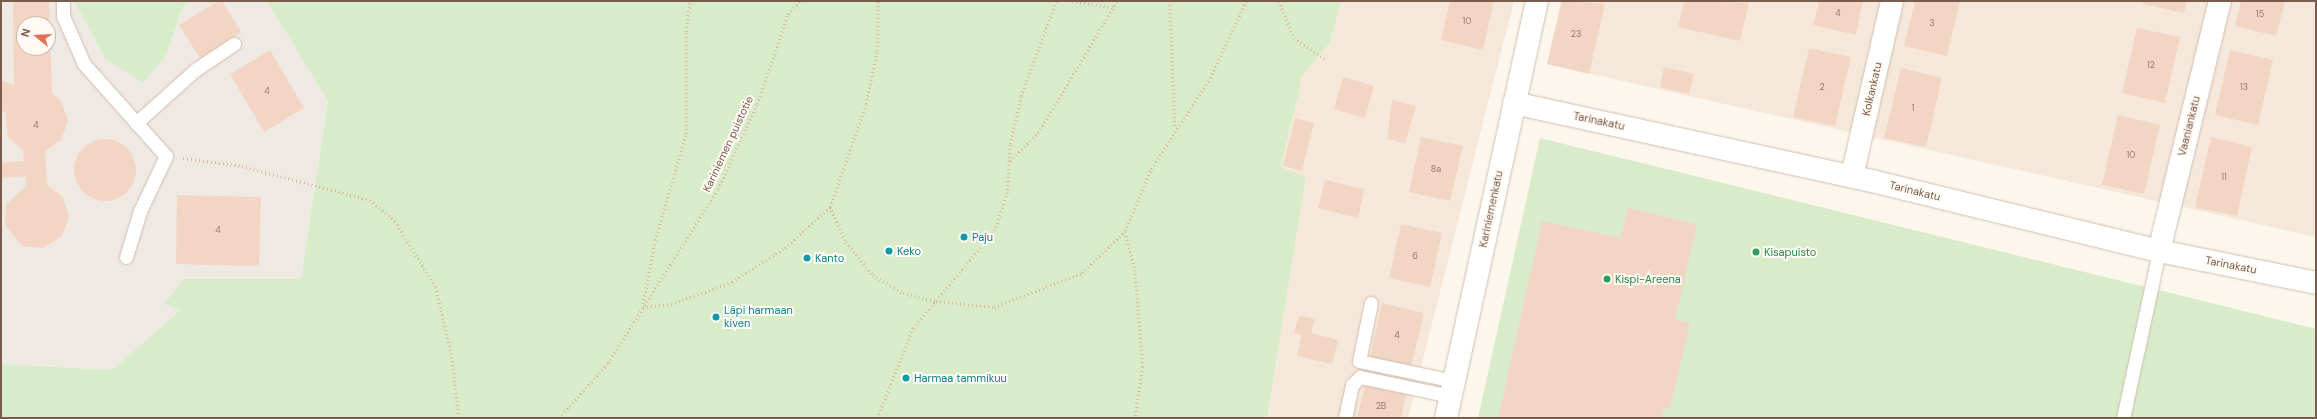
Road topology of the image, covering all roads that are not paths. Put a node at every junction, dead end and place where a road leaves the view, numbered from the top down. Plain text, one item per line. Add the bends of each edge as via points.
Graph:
1 (62, 1) edge
2 (1538, 1) edge
3 (1892, 1) edge
4 (2220, 1) edge
5 (234, 44) dead end
6 (1514, 103) junction
7 (136, 123) junction
8 (1852, 176) junction
9 (2159, 251) junction
10 (126, 257) dead end
11 (2316, 283) edge
12 (1371, 303) dead end
13 (1452, 389) junction
14 (1345, 418) edge
15 (1446, 418) edge
16 (2123, 418) edge

1 - 7 lane via 63,16 84,64
2 - 6 street, Kariniemenkatu
3 - 8 street, Kolkankatu
4 - 9 street, Vaaniankatu
5 - 7 lane via 195,70
6 - 8 street, Tarinakatu
6 - 13 street, Kariniemenkatu
7 - 10 lane via 166,156 140,211
8 - 9 street, Tarinakatu
9 - 11 street, Tarinakatu
9 - 16 lane
12 - 13 lane via 1359,362
13 - 14 lane via 1360,377 1352,386
13 - 15 street, Kariniemenkatu

